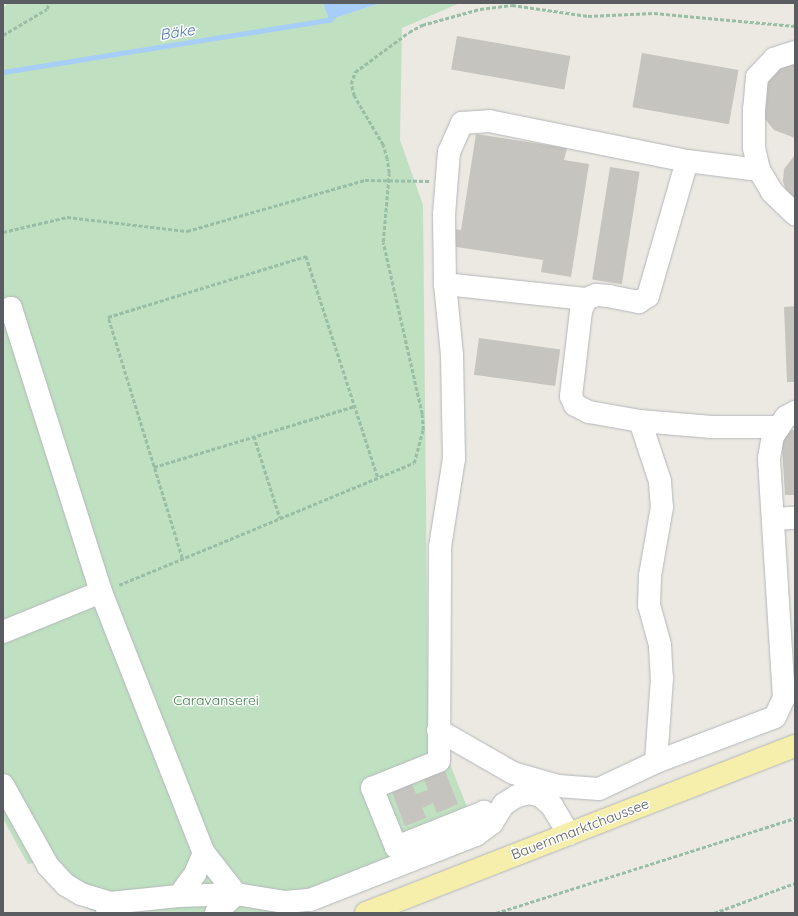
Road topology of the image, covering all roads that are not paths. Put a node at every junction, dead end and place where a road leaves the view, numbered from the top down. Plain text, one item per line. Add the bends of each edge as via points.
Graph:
1 (795, 52) edge
2 (686, 161) junction
3 (759, 170) junction
4 (795, 214) edge
5 (445, 284) junction
6 (586, 299) junction
7 (3, 312) edge
8 (795, 412) edge
9 (640, 421) junction
10 (779, 427) junction
11 (795, 518) edge
12 (772, 519) junction
13 (101, 592) junction
14 (3, 632) edge
15 (788, 658) edge
16 (438, 730) junction
17 (795, 746) edge
18 (656, 762) junction
19 (3, 785) edge
20 (492, 823) junction
21 (569, 834) junction
22 (204, 853) junction
23 (236, 894) junction
24 (177, 905) edge
25 (109, 908) edge
26 (216, 913) edge
27 (366, 913) edge

1 - 3 lane via 774,59 757,77 754,98 754,148
2 - 3 lane
2 - 5 lane via 489,121 462,123 449,152 444,215
2 - 6 lane via 648,296 639,302 596,295
3 - 4 lane via 772,192
5 - 6 lane
5 - 16 lane via 452,355 454,459 440,547
6 - 9 lane via 572,380 575,405 589,412
7 - 13 lane via 12,308
8 - 10 lane via 786,417
9 - 10 lane via 712,427
9 - 18 lane via 660,481 662,507 650,576 649,605 661,651 662,678
10 - 12 lane via 773,436 769,458
11 - 12 lane
12 - 15 lane
13 - 14 lane
13 - 22 lane
15 - 18 lane via 784,698 774,717
16 - 18 lane via 513,773 558,786 599,788
16 - 20 lane via 439,761 372,788 396,847 484,812
17 - 21 main road, Bauernmarktchaussee
19 - 25 lane via 48,866 66,885
20 - 21 lane via 504,804 517,796 530,793 541,796 552,806
20 - 23 lane via 476,835 310,900 285,902
21 - 27 main road, Bauernmarktchaussee
22 - 23 lane
22 - 24 lane
23 - 24 lane
23 - 26 lane
24 - 25 lane via 144,901

